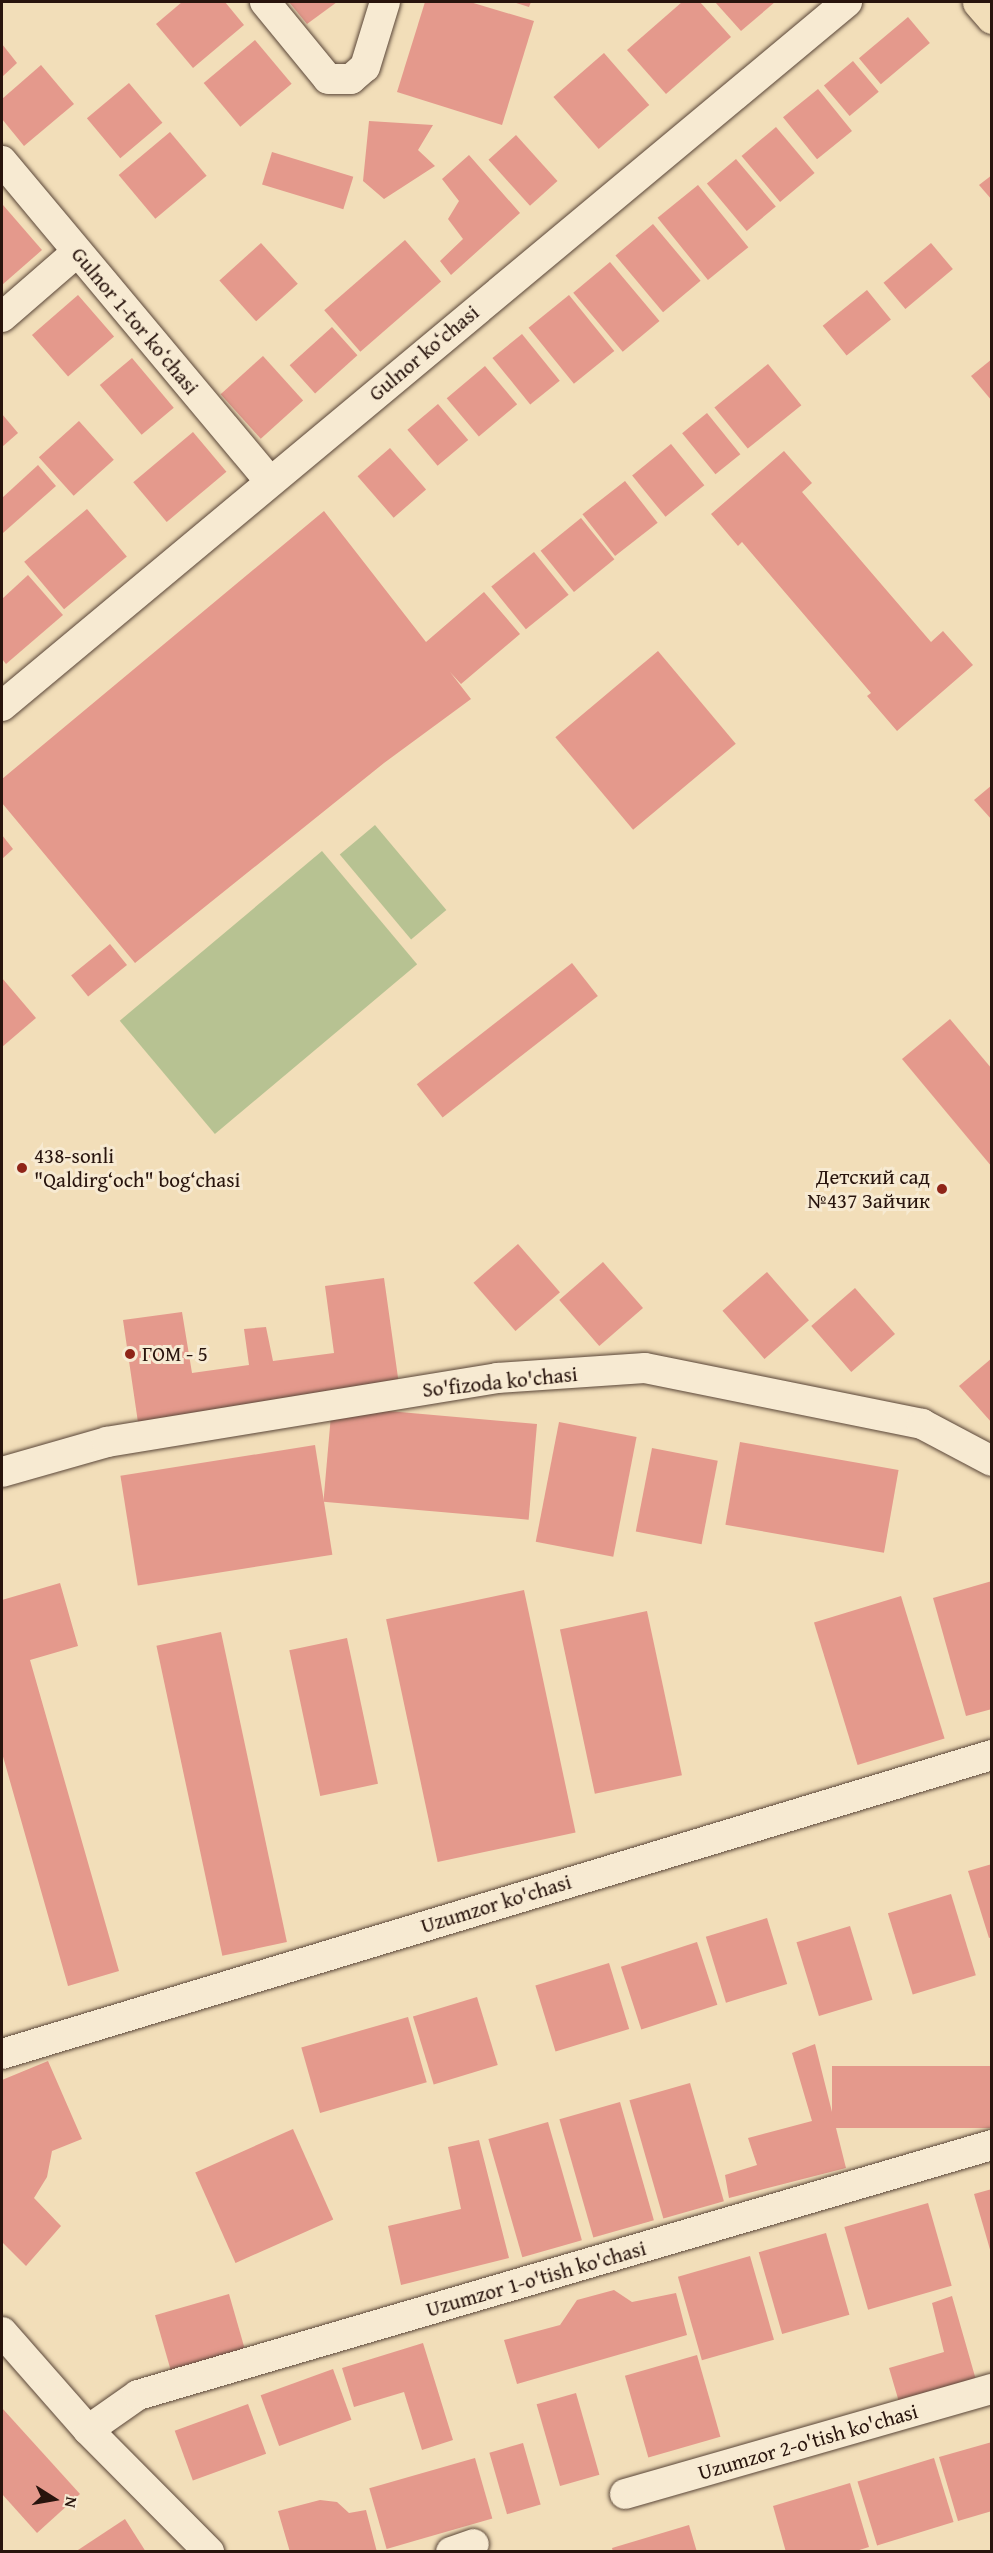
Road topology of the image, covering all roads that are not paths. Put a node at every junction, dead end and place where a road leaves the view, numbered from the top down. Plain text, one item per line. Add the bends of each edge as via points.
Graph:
1 (265, 2) edge
2 (385, 2) edge
3 (847, 2) edge
4 (979, 2) edge
5 (992, 17) edge
6 (2, 161) edge
7 (77, 252) junction
8 (2, 317) edge
9 (270, 481) junction
10 (2, 706) edge
11 (992, 1461) edge
12 (2, 1472) edge
13 (992, 1755) edge
14 (2, 2054) edge
15 (992, 2145) edge
16 (2, 2332) edge
17 (992, 2389) edge
18 (88, 2430) junction
19 (625, 2494) dead end
20 (209, 2552) edge

1 - 2 street via 328,79 351,79 365,66
3 - 9 street, Gulnor koʻchasi
4 - 5 main road
6 - 7 street, Gulnor 1-tor koʻchasi
7 - 8 street
7 - 9 street, Gulnor 1-tor koʻchasi
9 - 10 street, Gulnor koʻchasi
11 - 12 street, So'fizoda ko'chasi via 922,1424 645,1368 498,1378 107,1442
13 - 14 street, Uzumzor ko'chasi
15 - 18 street, Uzumzor 1-o'tish ko'chasi via 138,2396
16 - 18 street
17 - 19 street, Uzumzor 2-o'tish ko'chasi
18 - 20 street

